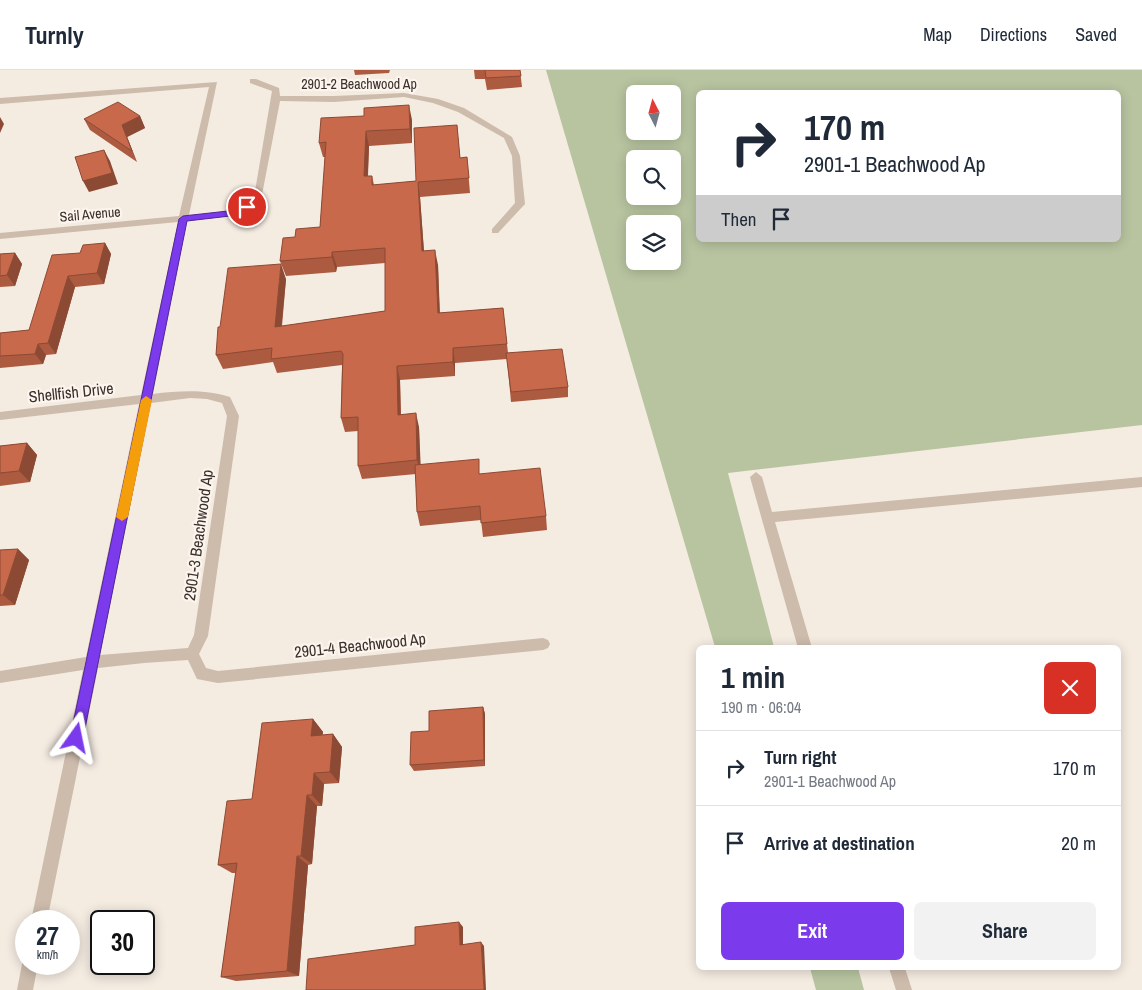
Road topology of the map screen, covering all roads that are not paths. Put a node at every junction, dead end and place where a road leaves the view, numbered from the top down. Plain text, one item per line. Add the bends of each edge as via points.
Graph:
1 (253, 81) dead end
2 (276, 98) junction
3 (0, 102) edge
4 (183, 219) junction
5 (496, 231) dead end
6 (0, 236) edge
7 (146, 400) junction
8 (0, 416) edge
9 (756, 477) dead end
10 (1142, 482) edge
11 (768, 518) junction
12 (543, 644) dead end
13 (804, 645) edge
14 (192, 654) junction
15 (91, 664) junction
16 (0, 677) edge
17 (41, 910) edge
18 (898, 970) edge
19 (28, 975) edge
20 (25, 990) edge
21 (904, 990) edge

1 - 2 street via 276,90
2 - 4 street, Sail Avenue via 258,198 230,214
2 - 5 street, 2901-2 Beachwood Ap via 417,96 461,110 484,122 508,137 516,156 520,204
3 - 4 street via 214,84
4 - 6 street, Sail Avenue
4 - 7 street
7 - 8 street, Shellfish Drive
7 - 14 street, 2901-3 Beachwood Ap via 207,395 226,400 233,416 201,636
7 - 15 street
9 - 11 street
10 - 11 street
11 - 13 street
12 - 14 street, 2901-4 Beachwood Ap via 218,677 202,674
14 - 15 street via 157,654
15 - 16 street
15 - 17 street
18 - 21 street
19 - 20 street

